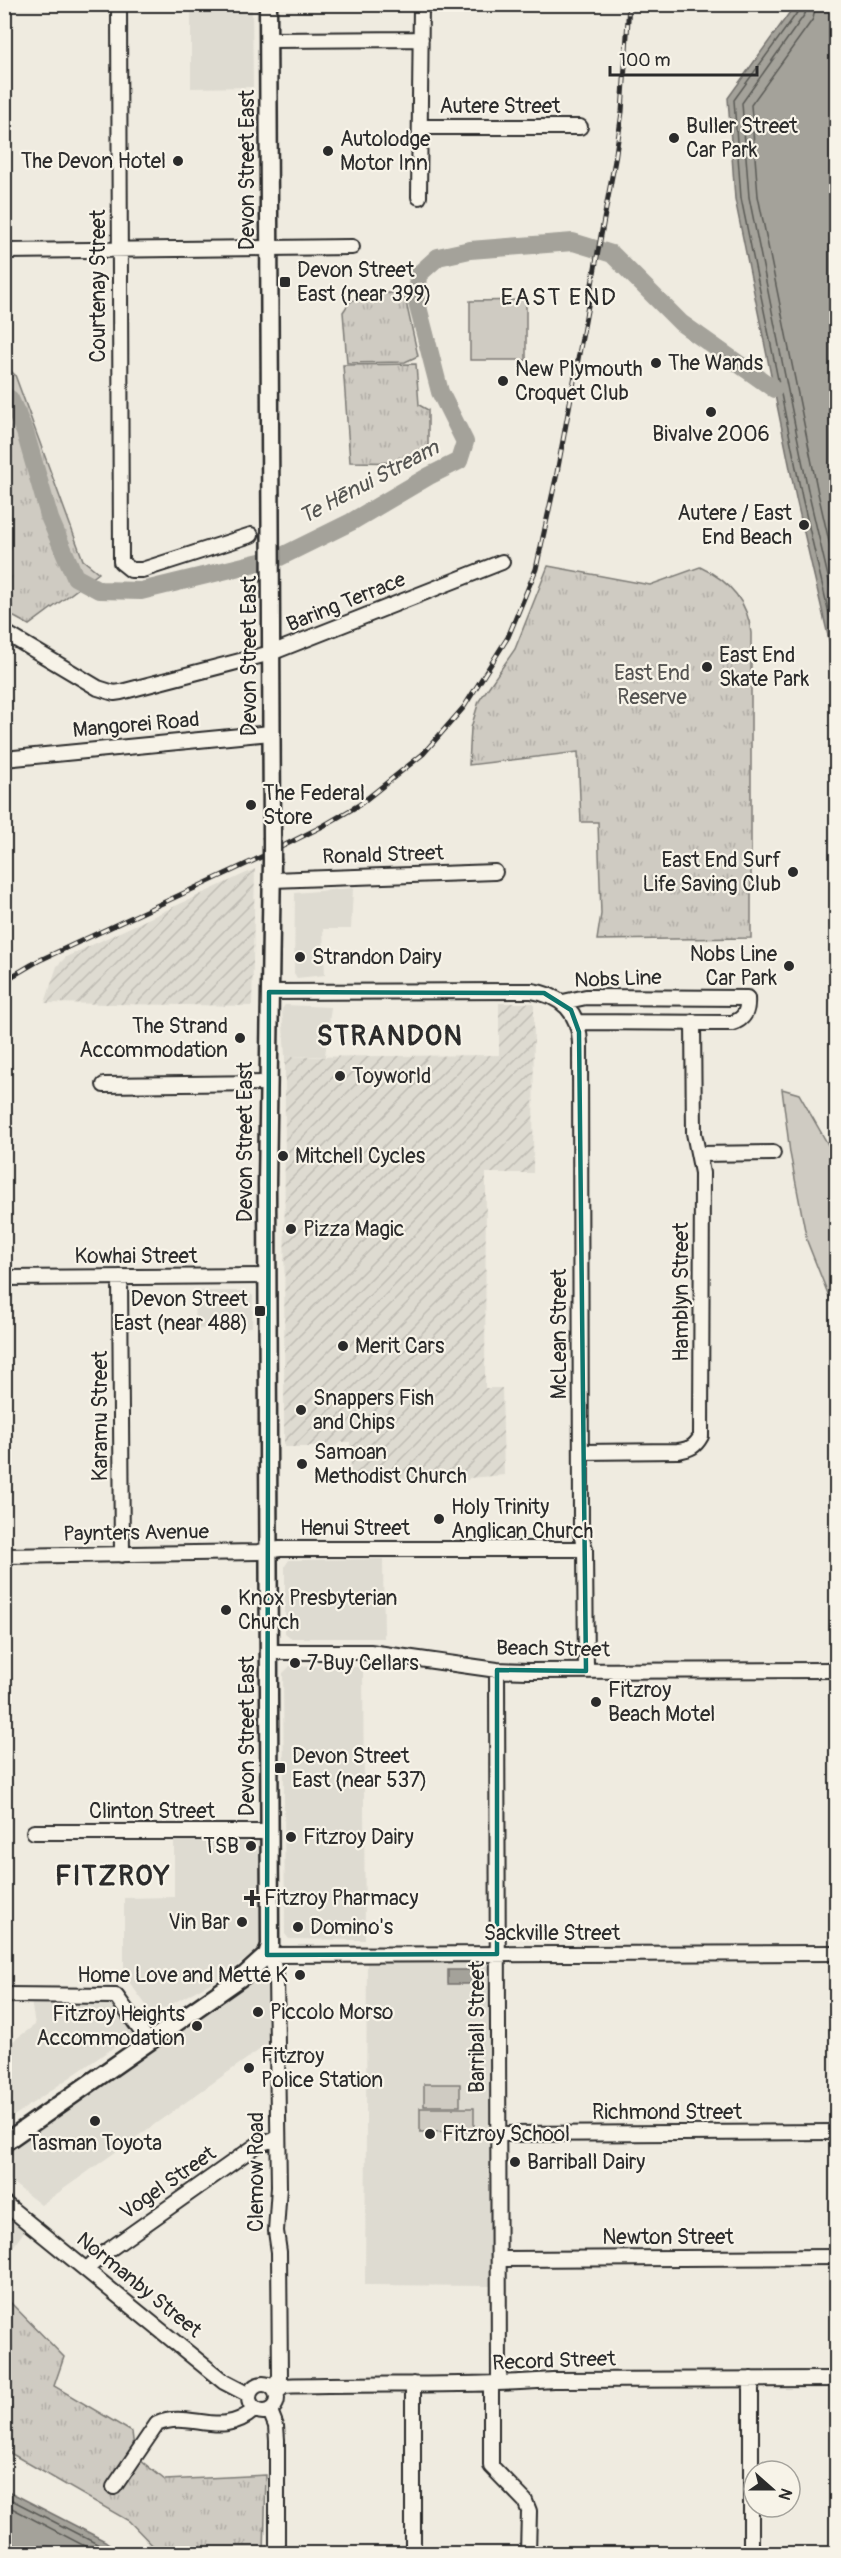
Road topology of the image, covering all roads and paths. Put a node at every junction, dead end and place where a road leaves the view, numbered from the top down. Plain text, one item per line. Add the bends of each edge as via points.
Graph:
1 (118, 4) edge
2 (268, 4) edge
3 (421, 4) edge
4 (421, 39) junction
5 (269, 40) junction
6 (420, 127) junction
7 (580, 127) dead end
8 (419, 197) dead end
9 (352, 247) dead end
10 (270, 249) junction
11 (4, 251) edge
12 (119, 251) junction
13 (251, 535) dead end
14 (502, 562) dead end
15 (4, 632) edge
16 (272, 653) junction
17 (271, 734) junction
18 (4, 759) edge
19 (495, 872) dead end
20 (272, 880) junction
21 (269, 992) junction
22 (563, 1002) junction
23 (576, 1022) junction
24 (693, 1022) junction
25 (268, 1083) junction
26 (104, 1085) dead end
27 (699, 1154) junction
28 (773, 1154) dead end
29 (268, 1276) junction
30 (120, 1277) junction
31 (4, 1278) edge
32 (581, 1452) junction
33 (585, 1549) junction
34 (269, 1551) junction
35 (122, 1555) junction
36 (4, 1556) edge
37 (269, 1652) junction
38 (497, 1670) junction
39 (837, 1670) edge
40 (586, 1671) junction
41 (34, 1832) dead end
42 (270, 1832) junction
43 (837, 1953) edge
44 (497, 1954) junction
45 (267, 1955) junction
46 (4, 1995) edge
47 (148, 2042) junction
48 (837, 2132) edge
49 (498, 2134) junction
50 (277, 2138) junction
51 (4, 2143) edge
52 (4, 2204) edge
53 (837, 2257) edge
54 (499, 2259) junction
55 (87, 2269) junction
56 (751, 2379) junction
57 (837, 2379) edge
58 (413, 2384) junction
59 (495, 2384) junction
60 (275, 2391) junction
61 (249, 2395) junction
62 (254, 2410) junction
63 (270, 2410) junction
64 (114, 2487) dead end
65 (277, 2553) edge
66 (413, 2553) edge
67 (528, 2553) edge
68 (751, 2553) edge

1 - 12 street, Courtenay Street
2 - 5 main road, Devon Street East
3 - 4 street
4 - 5 street
4 - 6 street
5 - 10 main road, Devon Street East
6 - 7 street, Autere Street
6 - 8 street
9 - 10 street
10 - 12 street
10 - 16 main road, Devon Street East
11 - 12 street
12 - 13 street, Courtenay Street via 120,555 124,566 142,570
14 - 16 street, Baring Terrace
15 - 16 street, Baring Terrace via 98,688 114,693
16 - 17 main road, Devon Street East
17 - 18 street, Mangorei Road
17 - 20 main road, Devon Street East, bridge
19 - 20 street, Ronald Street
20 - 21 main road, Devon Street East
21 - 22 street, Nobs Line via 532,991
21 - 25 main road, Devon Street East
22 - 23 street, McLean Street
22 - 24 street, Nobs Line via 585,997 747,998 747,1012 739,1021
23 - 24 street, Nobs Line
23 - 32 street, McLean Street via 580,1043
24 - 27 street, Hamblyn Street via 692,1101
25 - 26 street
25 - 29 main road, Devon Street East
27 - 28 street
27 - 32 street, Hamblyn Street via 701,1436 688,1450
29 - 30 street, Kowhai Street
29 - 34 main road, Devon Street East
30 - 31 street, Kowhai Street
30 - 35 street, Karamu Street
32 - 33 street, McLean Street via 581,1534
33 - 34 street, Henui Street
33 - 40 street, McLean Street
34 - 35 street, Paynters Avenue
34 - 37 main road, Devon Street East
35 - 36 street, Paynters Avenue
37 - 38 street, Beach Street via 370,1652
37 - 42 main road, Devon Street East
38 - 40 street, Beach Street
38 - 44 street, Barriball Street
39 - 40 street, Beach Street
41 - 42 street, Clinton Street
42 - 45 main road, Devon Street East via 271,1940
43 - 44 street, Sackville Street
44 - 45 street, Sackville Street
44 - 49 street, Barriball Street
45 - 47 main road
45 - 50 street, Clemow Road via 276,1975
46 - 47 street via 116,1996
47 - 51 main road
48 - 49 street, Richmond Street
49 - 54 street, Barriball Street
50 - 55 street, Vogel Street via 258,2145
50 - 60 street, Clemow Road via 280,2377
52 - 55 street, Normanby Street
53 - 54 street, Newton Street
54 - 59 street, Barriball Street
55 - 61 street, Normanby Street via 224,2382
56 - 57 street, Record Street
56 - 59 street, Record Street
56 - 68 street
58 - 59 street, Record Street
58 - 60 street, Record Street via 284,2386
58 - 66 street
59 - 67 street, Barriball Street via 492,2466 529,2511
60 - 61 street via 262,2384
60 - 63 street via 277,2401
61 - 62 street
62 - 63 street
62 - 64 street via 232,2424 157,2424
63 - 65 street via 277,2440

